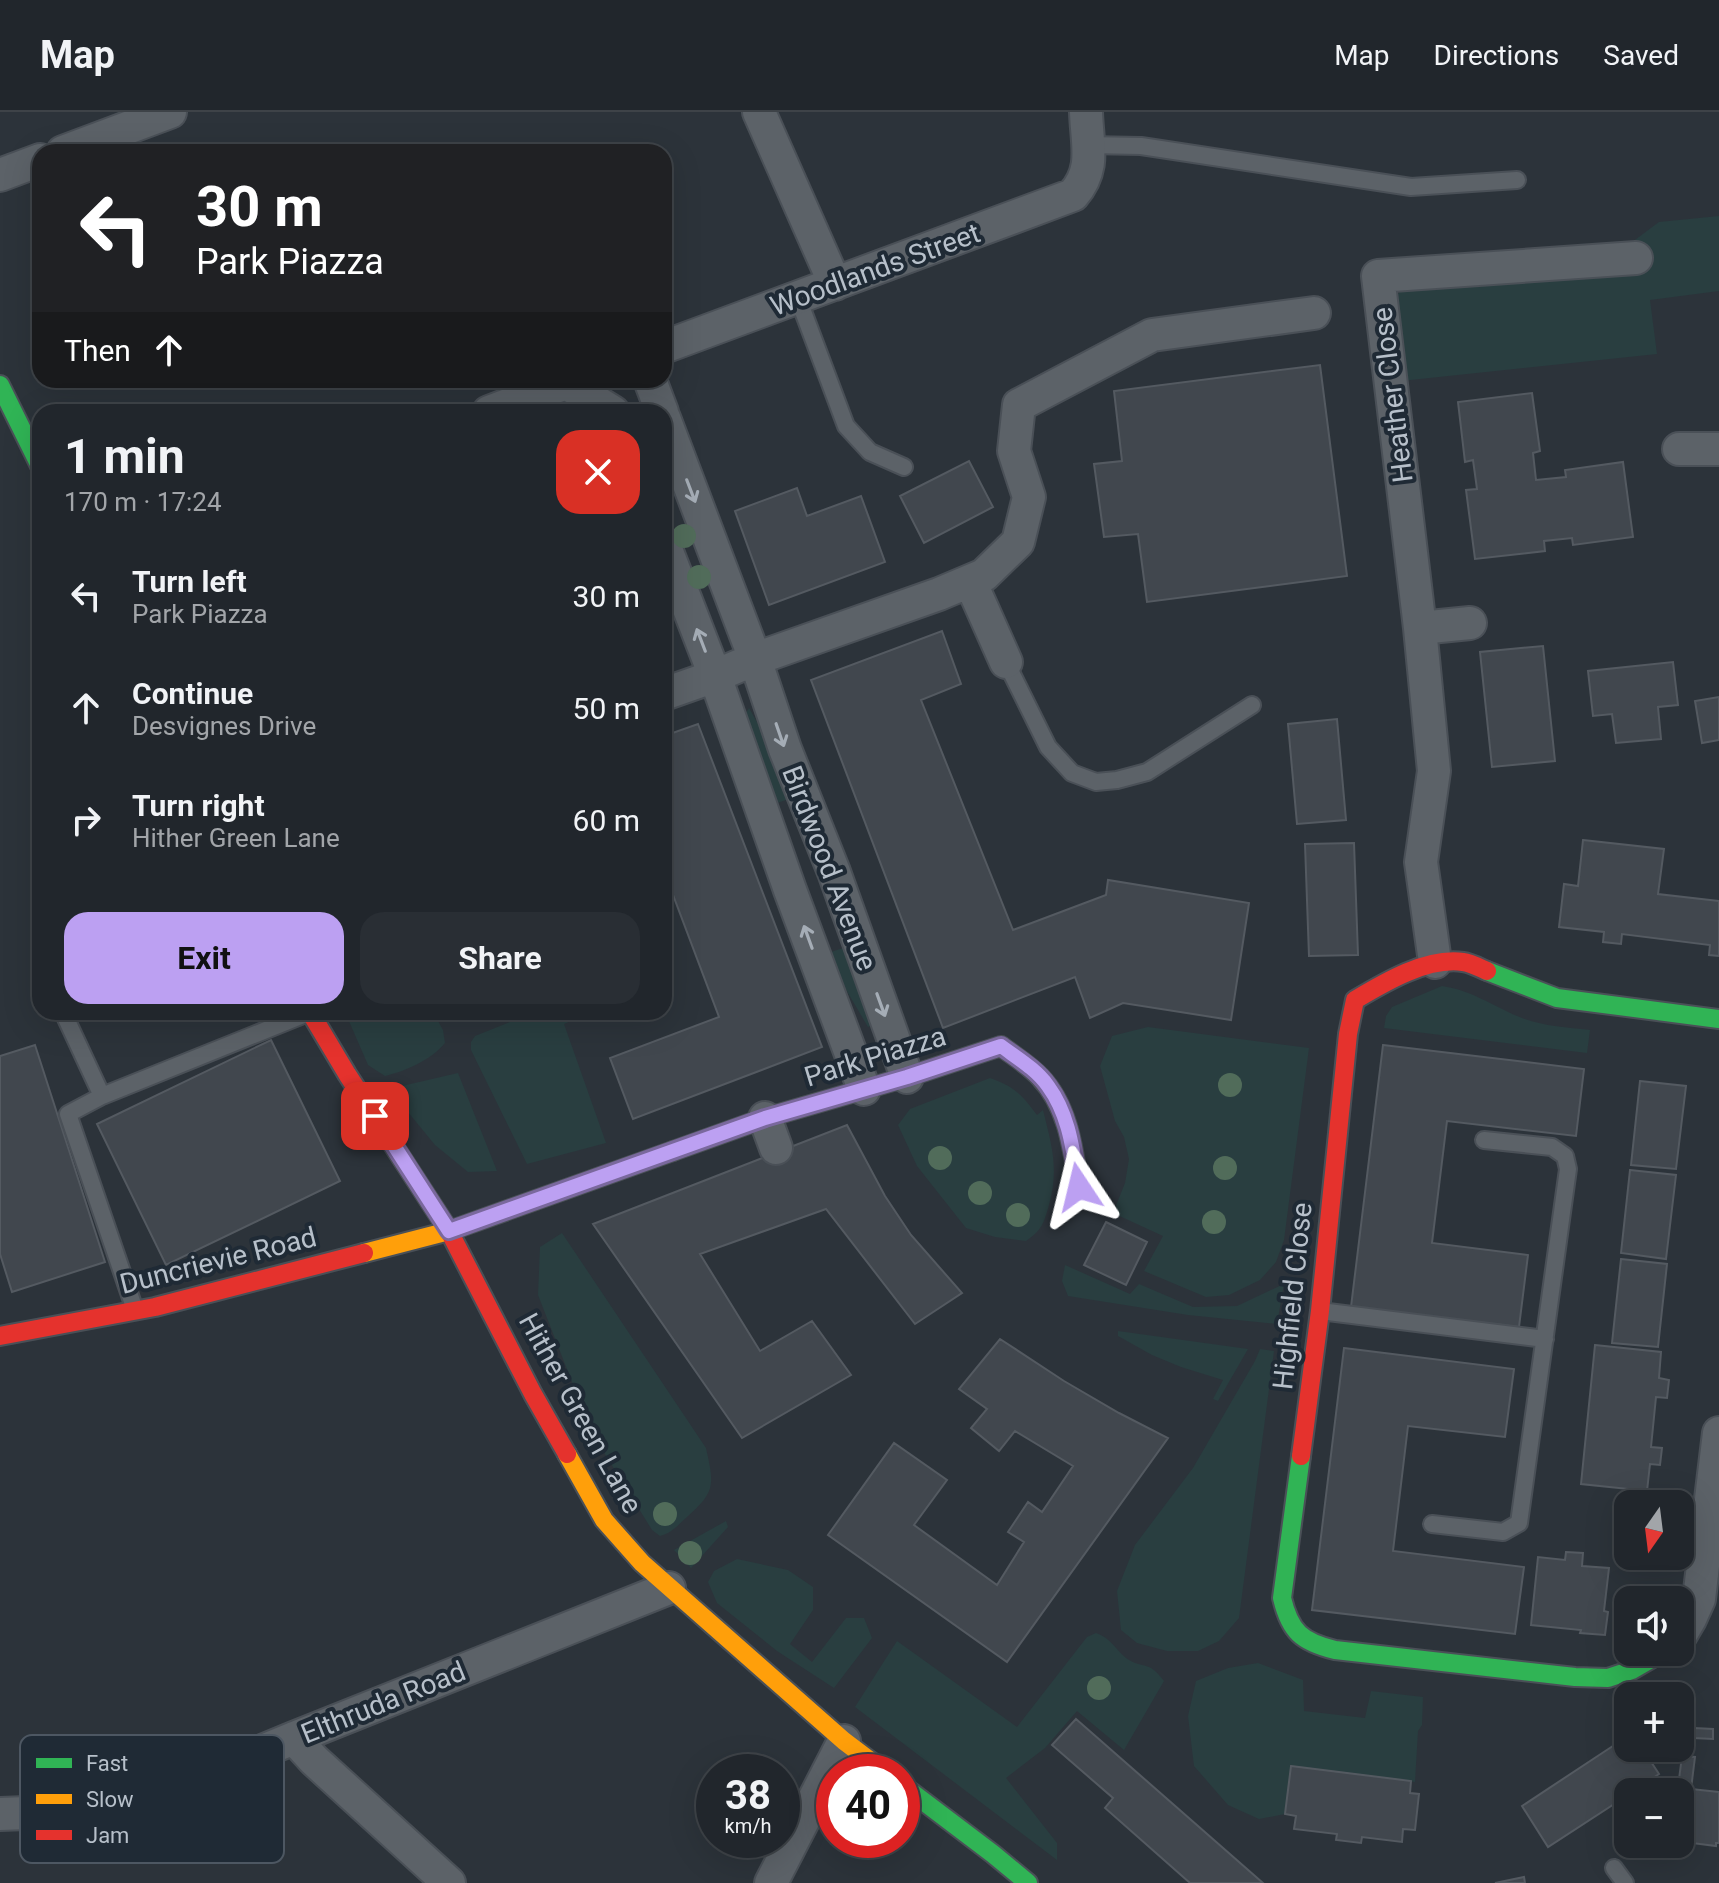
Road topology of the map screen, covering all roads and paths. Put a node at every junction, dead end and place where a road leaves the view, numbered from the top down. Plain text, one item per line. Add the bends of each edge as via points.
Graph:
1 (170, 112) edge
2 (759, 112) edge
3 (1086, 112) edge
4 (84, 144) edge
5 (1087, 145) junction
6 (32, 163) edge
7 (0, 175) edge
8 (1517, 180) dead end
9 (1636, 258) dead end
10 (835, 284) junction
11 (798, 298) junction
12 (1314, 313) dead end
13 (672, 344) edge
14 (0, 385) edge
15 (554, 388) edge
16 (579, 388) edge
17 (511, 404) edge
18 (602, 404) edge
19 (672, 439) edge
20 (1679, 449) dead end
21 (1719, 449) edge
22 (32, 450) edge
23 (904, 467) dead end
24 (672, 565) edge
25 (970, 581) junction
26 (1470, 623) dead end
27 (1420, 628) junction
28 (755, 659) junction
29 (1006, 662) joint
30 (715, 676) junction
31 (672, 691) edge
32 (1252, 705) dead end
33 (1435, 962) junction
34 (1719, 1019) edge
35 (67, 1020) edge
36 (290, 1020) edge
37 (315, 1020) edge
38 (907, 1077) junction
39 (864, 1089) junction
40 (102, 1096) junction
41 (765, 1118) junction
42 (1484, 1140) dead end
43 (776, 1148) dead end
44 (1079, 1187) dead end
45 (449, 1231) junction
46 (135, 1311) junction
47 (1320, 1311) junction
48 (0, 1336) edge
49 (1545, 1339) junction
50 (1719, 1433) edge
51 (1715, 1506) edge
52 (1432, 1524) dead end
53 (669, 1588) junction
54 (1694, 1609) edge
55 (1639, 1666) edge
56 (294, 1738) junction
57 (844, 1741) junction
58 (284, 1742) edge
59 (861, 1754) edge
60 (920, 1799) edge
61 (20, 1813) edge
62 (0, 1814) edge
63 (1614, 1868) dead end
64 (449, 1883) edge
65 (771, 1883) edge
66 (1028, 1883) edge
67 (1625, 1883) edge

1 - 4 street
2 - 10 street
3 - 5 street
5 - 8 lane via 1141,146 1411,187
5 - 10 street, Woodlands Street via 1087,175 1073,195
6 - 7 street
9 - 27 street, Heather Close via 1378,276
10 - 11 street, Woodlands Street
11 - 13 street, Woodlands Street
11 - 23 lane via 846,426 870,452
12 - 25 street via 1152,335 1019,405 1014,451 1029,497 1018,542 984,575
14 - 22 street
15 - 17 street
16 - 18 street
19 -> 28 street, Birdwood Avenue
20 - 21 street
30 -> 24 street, Birdwood Avenue
25 - 28 street
25 - 29 street
26 - 27 street
27 - 33 street, Heather Close via 1434,771 1421,862
28 - 30 street
28 -> 38 street, Birdwood Avenue
29 - 32 lane via 1048,747 1072,773 1096,782 1147,772
30 - 31 street
39 -> 30 street, Birdwood Avenue
33 - 34 street, Highfield Close via 1465,962 1557,998
33 - 47 street, Highfield Close via 1355,1000
35 - 40 lane
36 - 40 lane
37 - 45 street, Hither Green Lane
38 - 39 street, Park Piazza
38 - 44 street, Park Piazza via 1001,1046 1048,1086 1067,1122
39 - 41 street, Park Piazza
40 - 46 lane via 68,1114
41 - 43 street
41 - 45 street, Park Piazza
42 - 49 lane via 1552,1147 1565,1156 1568,1169
45 - 46 street, Duncrievie Road
45 - 53 street, Hither Green Lane via 604,1520
46 - 48 street, Duncrievie Road
47 - 49 lane
47 - 55 street, Highfield Close via 1282,1598 1300,1636 1335,1650 1575,1677 1608,1678
49 - 52 lane via 1519,1523 1503,1532
50 - 51 street
51 - 54 street
53 - 56 street, Elthruda Road
53 - 57 street, Hither Green Lane
56 - 58 street, Elthruda Road
56 - 64 street
57 - 59 street, Hither Green Lane
57 - 65 street
60 - 66 street
61 - 62 street, Elthruda Road
63 - 67 lane

